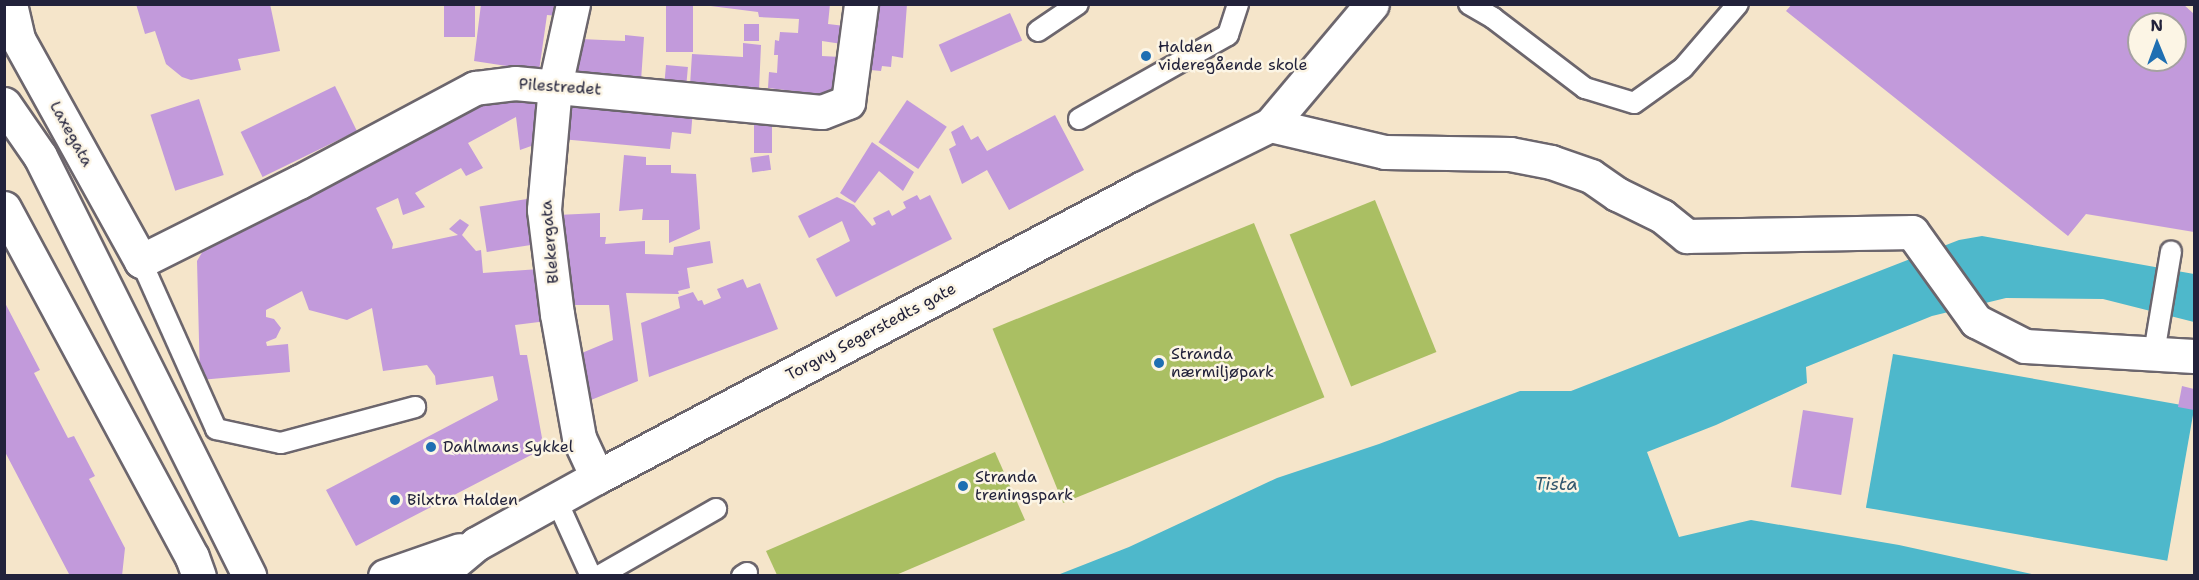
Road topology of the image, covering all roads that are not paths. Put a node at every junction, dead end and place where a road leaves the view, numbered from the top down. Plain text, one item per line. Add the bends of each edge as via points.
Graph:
1 (10, 4) edge
2 (573, 4) edge
3 (861, 4) edge
4 (1078, 4) edge
5 (1238, 4) edge
6 (1372, 4) edge
7 (1469, 4) edge
8 (1738, 4) edge
9 (1497, 11) edge
10 (1038, 31) dead end
11 (555, 86) junction
12 (4, 104) edge
13 (1079, 119) dead end
14 (1270, 126) junction
15 (4, 208) edge
16 (2171, 250) dead end
17 (141, 261) junction
18 (2155, 338) junction
19 (2194, 356) edge
20 (415, 406) dead end
21 (597, 477) junction
22 (556, 499) junction
23 (716, 509) dead end
24 (476, 544) junction
25 (199, 576) edge
26 (249, 576) edge
27 (385, 576) edge
28 (438, 576) edge
29 (591, 576) edge
30 (599, 576) edge

1 - 17 street, Laxegata via 18,39
2 - 11 street, Blekergata
3 - 11 street, Pilestredet via 848,102 822,112
4 - 10 lane
5 - 13 lane via 1228,35
6 - 14 street
7 - 9 lane
8 - 9 lane via 1683,68 1634,103 1585,88
11 - 17 street, Pilestredet via 515,83 475,88
11 - 21 street, Blekergata via 544,210 579,438
12 - 26 street via 40,156
14 - 18 street via 1385,152 1510,154 1551,162 1591,176 1662,216 1687,236 1912,232 1976,321 2025,346
14 - 21 street, Torgny Segerstedts gate via 1141,189
15 - 25 street
16 - 18 lane
17 - 20 lane via 216,429 281,443
18 - 19 street
21 - 22 street, Torgny Segerstedts gate
22 - 24 street, Torgny Segerstedts gate
22 - 29 lane
23 - 30 lane
24 - 27 street, Torgny Segerstedts gate
24 - 28 street, Torgny Segerstedts gate

